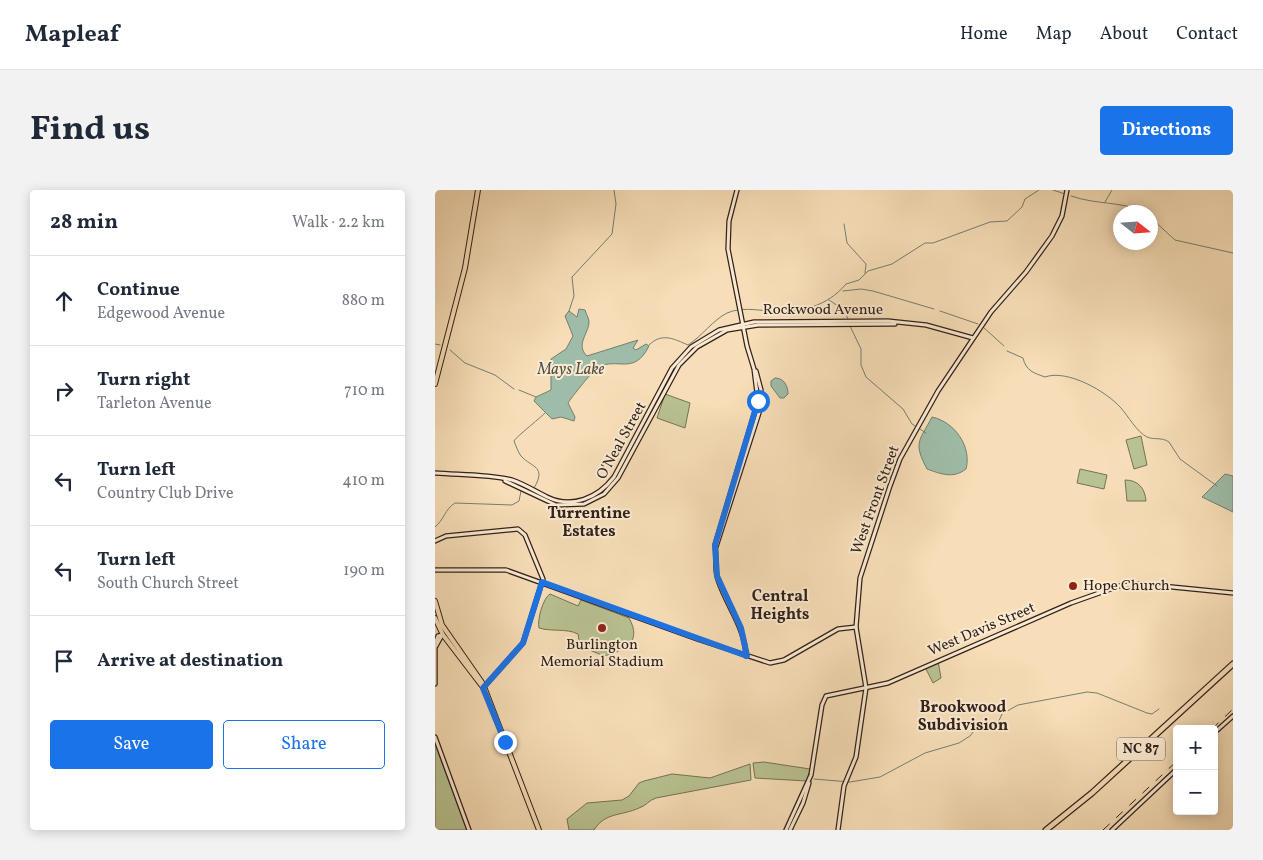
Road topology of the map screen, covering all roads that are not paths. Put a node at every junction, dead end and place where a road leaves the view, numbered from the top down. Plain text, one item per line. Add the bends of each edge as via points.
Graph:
1 (478, 190) edge
2 (737, 190) edge
3 (1067, 190) edge
4 (743, 325) junction
5 (973, 338) junction
6 (436, 377) edge
7 (435, 384) edge
8 (435, 473) edge
9 (435, 541) edge
10 (435, 570) edge
11 (542, 582) junction
12 (1233, 594) edge
13 (435, 601) edge
14 (437, 617) edge
15 (856, 627) junction
16 (442, 634) junction
17 (454, 642) junction
18 (435, 644) edge
19 (747, 656) junction
20 (1233, 664) edge
21 (435, 684) edge
22 (483, 687) junction
23 (866, 688) junction
24 (1233, 716) edge
25 (1218, 729) edge
26 (435, 737) edge
27 (1176, 770) edge
28 (469, 830) edge
29 (539, 830) edge
30 (788, 830) edge
31 (838, 830) edge
32 (1046, 830) edge
33 (1112, 830) edge

1 - 6 main road via 465,268
2 - 4 street via 727,242
3 - 5 street, West Front Street via 1062,216 1052,236
4 - 5 street, Rockwood Avenue via 827,321 903,323 926,325
4 - 8 street, O'Neal Street via 705,337 676,362 614,477 606,488 593,496 576,502 560,501 497,477
4 - 19 street via 759,405 716,548 717,576 741,628
5 - 15 street, West Front Street via 929,406 896,469 860,578
6 - 7 main road
9 - 11 street via 446,536 518,529 525,535 543,577
10 - 11 street via 502,569
11 - 19 street
11 - 22 street via 523,643
12 - 23 street, West Davis Street via 1142,584 1119,586 1071,603 895,680
13 - 14 main road
14 - 16 main road
14 - 17 main road
15 - 19 street via 838,629 776,662
15 - 23 street, West Front Street
16 - 17 main road
16 - 18 street
16 - 22 main road
17 - 22 main road
18 - 21 street
20 - 32 highway, NC 87 via 1092,793
22 - 29 main road
23 - 30 street, West Davis Street via 824,698 809,782
23 - 31 street, West Front Street via 856,757 845,783
24 - 25 street
26 - 28 street
27 - 33 street

